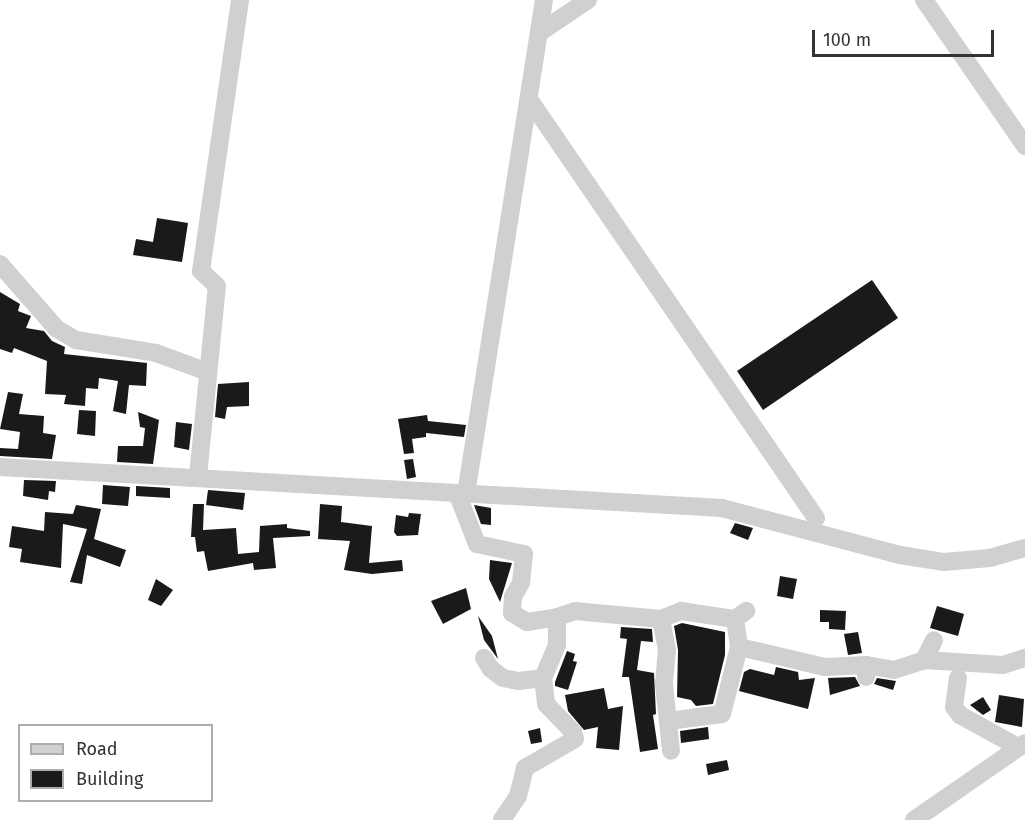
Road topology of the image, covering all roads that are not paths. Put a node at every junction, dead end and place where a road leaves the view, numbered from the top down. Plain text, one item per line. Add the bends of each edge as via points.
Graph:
1 (240, 0) edge
2 (544, 0) edge
3 (588, 0) edge
4 (924, 0) edge
5 (539, 33) junction
6 (529, 99) junction
7 (1025, 146) edge
8 (0, 264) edge
9 (208, 372) junction
10 (0, 467) edge
11 (198, 476) junction
12 (461, 493) junction
13 (816, 518) dead end
14 (1025, 548) edge
15 (557, 617) junction
16 (661, 619) junction
17 (934, 640) dead end
18 (739, 648) junction
19 (484, 658) dead end
20 (1025, 658) edge
21 (924, 660) junction
22 (543, 678) junction
23 (958, 678) dead end
24 (668, 721) junction
25 (1021, 745) edge
26 (671, 751) dead end
27 (502, 820) edge
28 (914, 820) edge

1 - 9 street via 201,270 218,286
2 - 5 street
3 - 5 street
4 - 7 street
5 - 6 street
6 - 12 street
6 - 13 street
8 - 9 street via 57,329 76,340 156,353
9 - 11 street
10 - 11 street
11 - 12 street
12 - 14 street via 722,508 900,555 944,562 990,558
12 - 15 street via 477,544 528,550 512,613 527,622
15 - 16 street via 575,611
15 - 22 street via 557,645
16 - 18 street via 681,611 741,615
16 - 24 street via 667,649 664,684
17 - 21 street
18 - 21 street via 825,667 866,671 894,670
18 - 24 street via 722,714
19 - 22 street via 503,678
20 - 21 street via 1004,665
22 - 27 street via 546,704 575,739 525,768 518,796
23 - 25 street via 954,707 960,714
24 - 26 street
25 - 28 street

